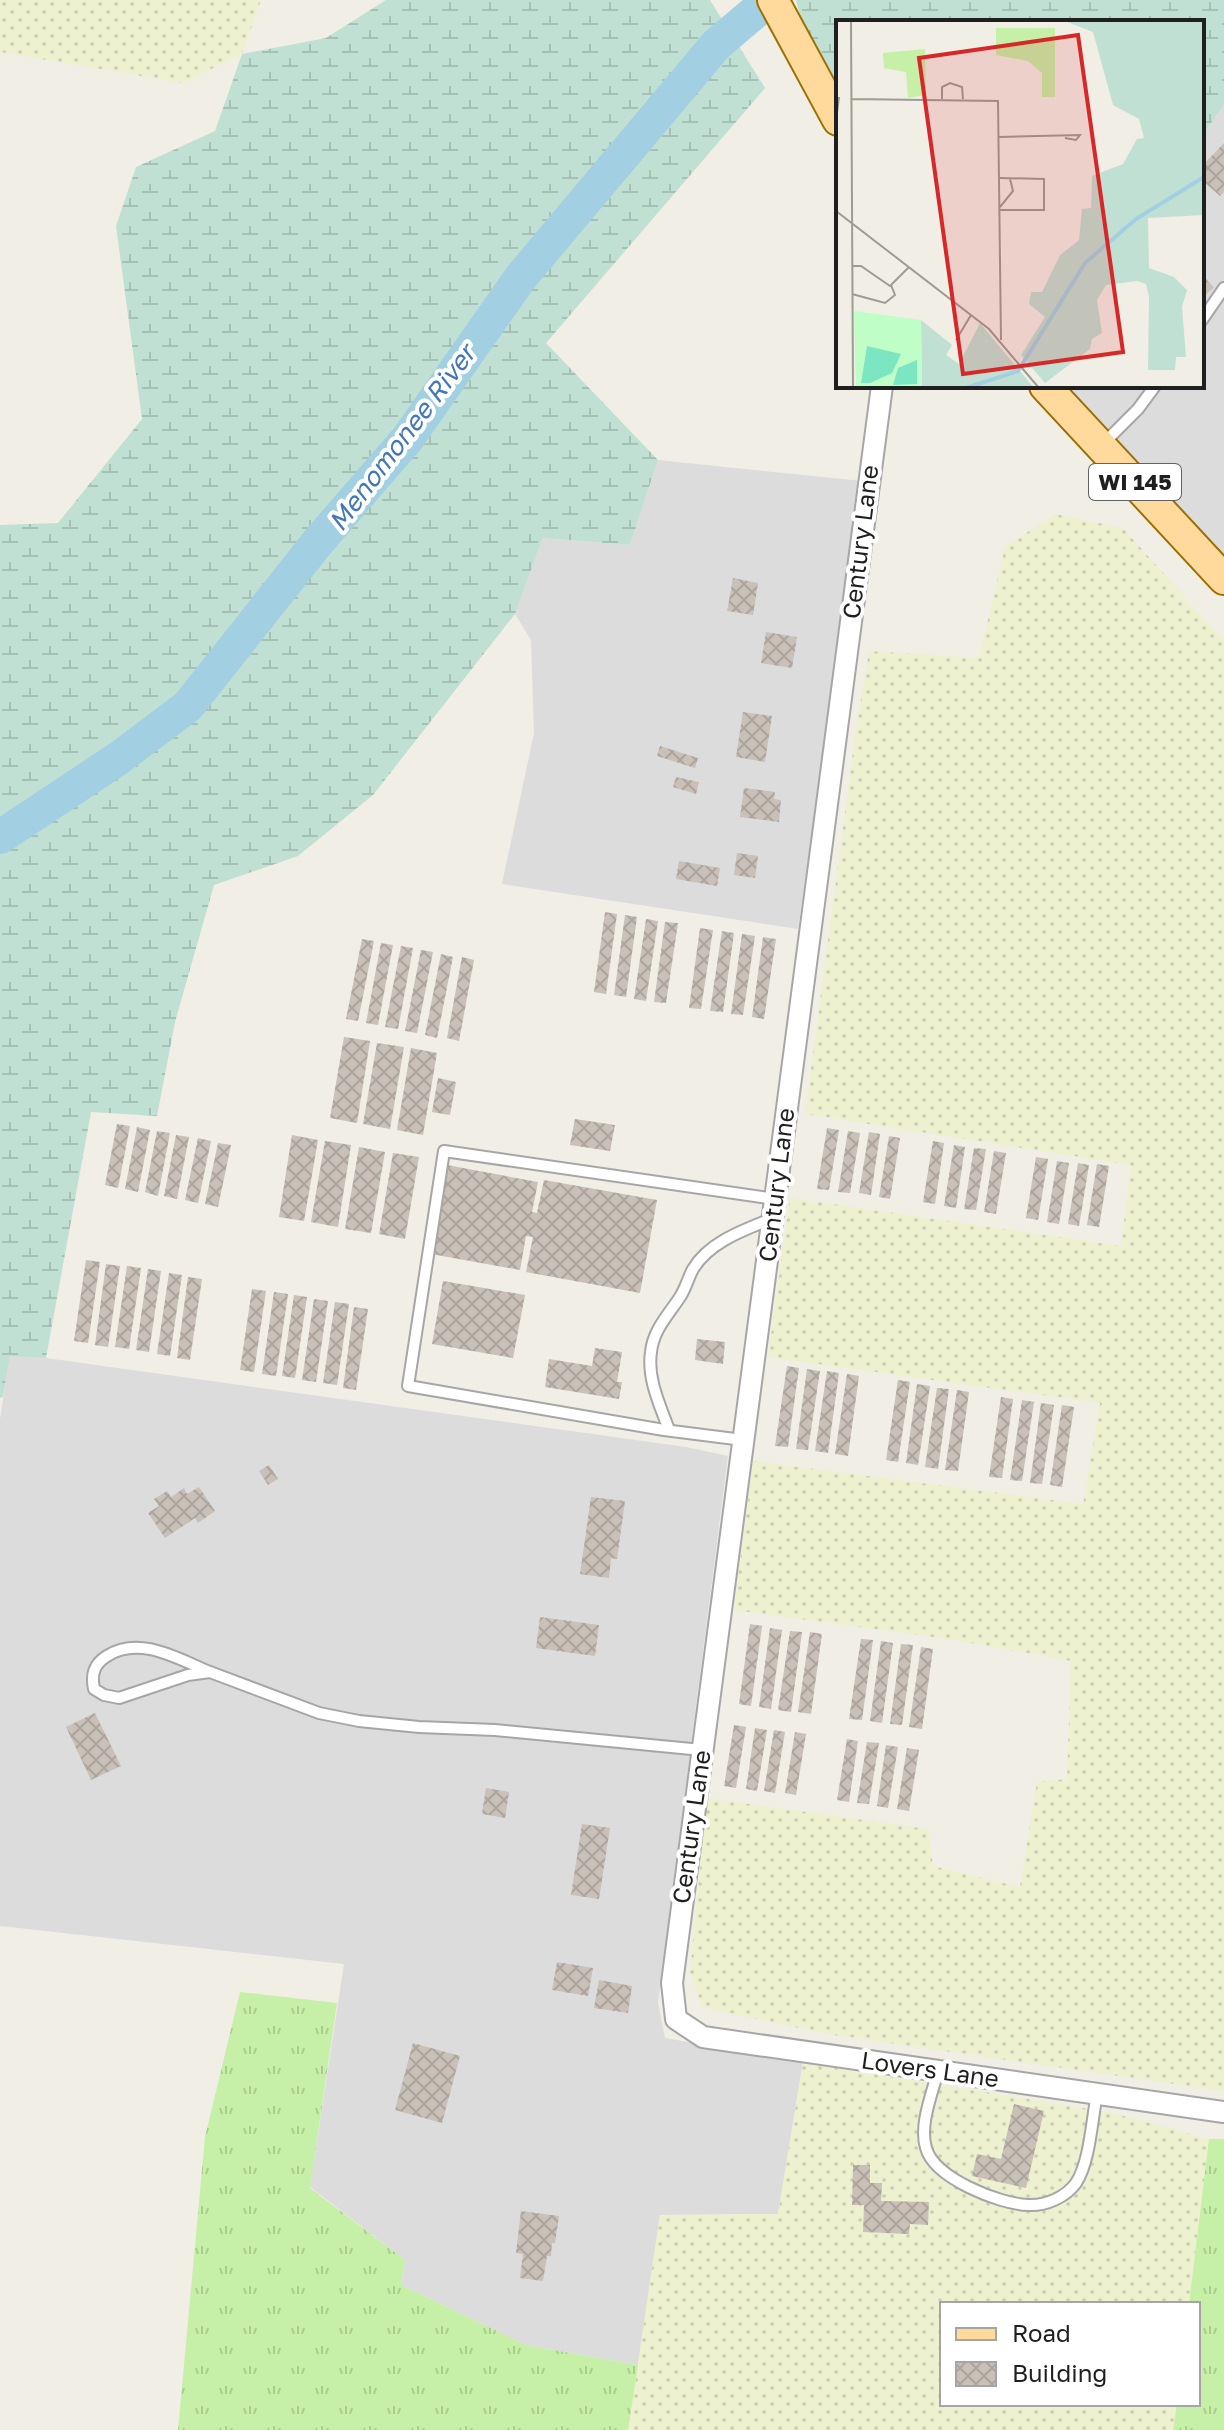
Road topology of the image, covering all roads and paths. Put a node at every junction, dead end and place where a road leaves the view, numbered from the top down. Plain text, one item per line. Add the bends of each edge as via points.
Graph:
1 (776, 5) edge
2 (836, 116) edge
3 (1224, 288) edge
4 (1204, 317) edge
5 (882, 388) edge
6 (1047, 388) edge
7 (1154, 388) edge
8 (1101, 446) junction
9 (1224, 579) edge
10 (773, 1209) junction
11 (669, 1430) junction
12 (743, 1440) junction
13 (210, 1672) junction
14 (702, 1750) junction
15 (672, 1983) joint
16 (938, 2071) junction
17 (1097, 2094) junction
18 (1224, 2112) edge

1 - 2 main road
3 - 4 lane
5 - 10 street, Century Lane
6 - 8 main road, WI 145
7 - 8 lane
8 - 9 main road, WI 145
10 - 11 lane via 712,1248 694,1267 683,1294 657,1329 651,1381
10 - 11 lane via 444,1151 408,1386
10 - 12 street, Century Lane
11 - 12 lane
12 - 14 street, Century Lane
13 - 13 lane via 119,1698 94,1689 92,1680 101,1660 124,1647 152,1649
13 - 14 lane via 319,1713 359,1721
14 - 15 street, Century Lane
15 - 16 street, Lovers Lane via 676,2019 703,2037
16 - 17 street, Lovers Lane
16 - 17 lane via 923,2135 932,2164 968,2186 1029,2206 1054,2201 1077,2182
17 - 18 street, Lovers Lane

